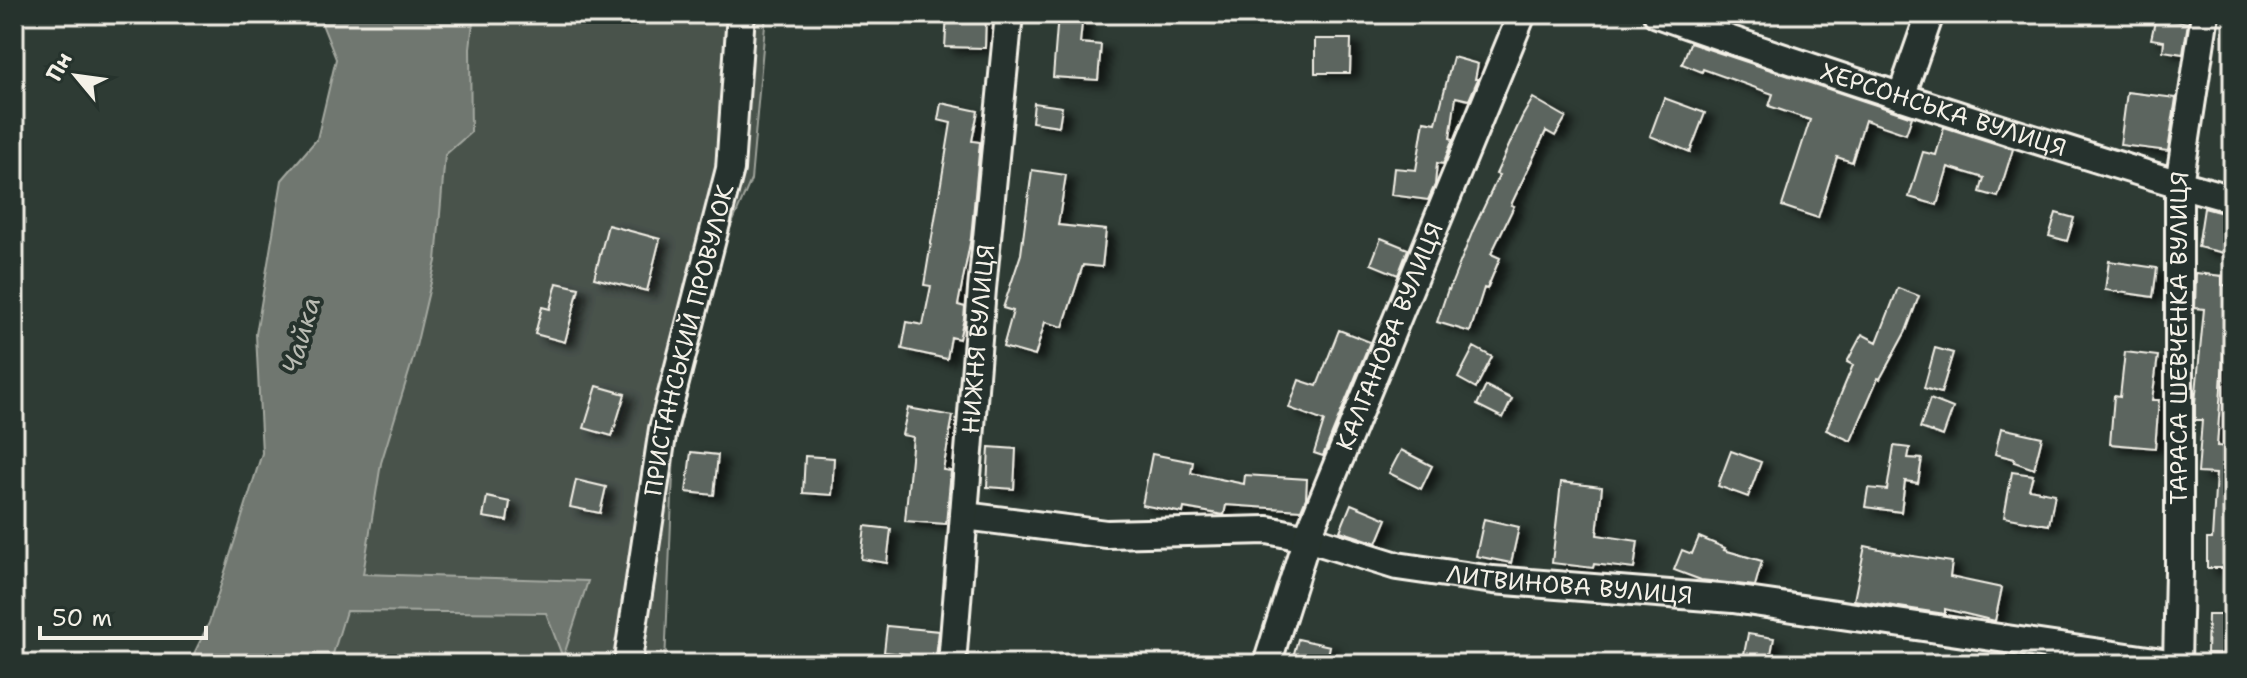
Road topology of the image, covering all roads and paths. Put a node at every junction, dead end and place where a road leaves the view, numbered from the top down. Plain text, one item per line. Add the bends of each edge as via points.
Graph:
1 (741, 14) edge
2 (1009, 14) edge
3 (1522, 14) edge
4 (1657, 14) edge
5 (1930, 14) edge
6 (2205, 14) edge
7 (1901, 97) junction
8 (2179, 184) junction
9 (2233, 199) edge
10 (965, 516) junction
11 (1307, 538) junction
12 (630, 664) edge
13 (952, 664) edge
14 (1267, 664) edge
15 (2176, 664) edge

1 - 12 street, ПРИСТАНСЬКИЙ ПРОВУЛОК via 730,169 663,429
2 - 10 street, НИЖНЯ ВУЛИЦЯ
3 - 11 street, КАЛГАНОВА ВУЛИЦЯ
4 - 7 street, ХЕРСОНСЬКА ВУЛИЦЯ
5 - 7 street
6 - 8 street, ТАРАСА ШЕВЧЕНКА ВУЛИЦЯ
7 - 8 street, ХЕРСОНСЬКА ВУЛИЦЯ
8 - 9 street, ХЕРСОНСЬКА ВУЛИЦЯ
8 - 15 street, ТАРАСА ШЕВЧЕНКА ВУЛИЦЯ
10 - 11 street, ЛИТВИНОВА ВУЛИЦЯ via 1106,534 1268,530
10 - 13 street, НИЖНЯ ВУЛИЦЯ
11 - 14 street, КАЛГАНОВА ВУЛИЦЯ
11 - 15 street, ЛИТВИНОВА ВУЛИЦЯ via 1397,566 1493,580 1733,599

